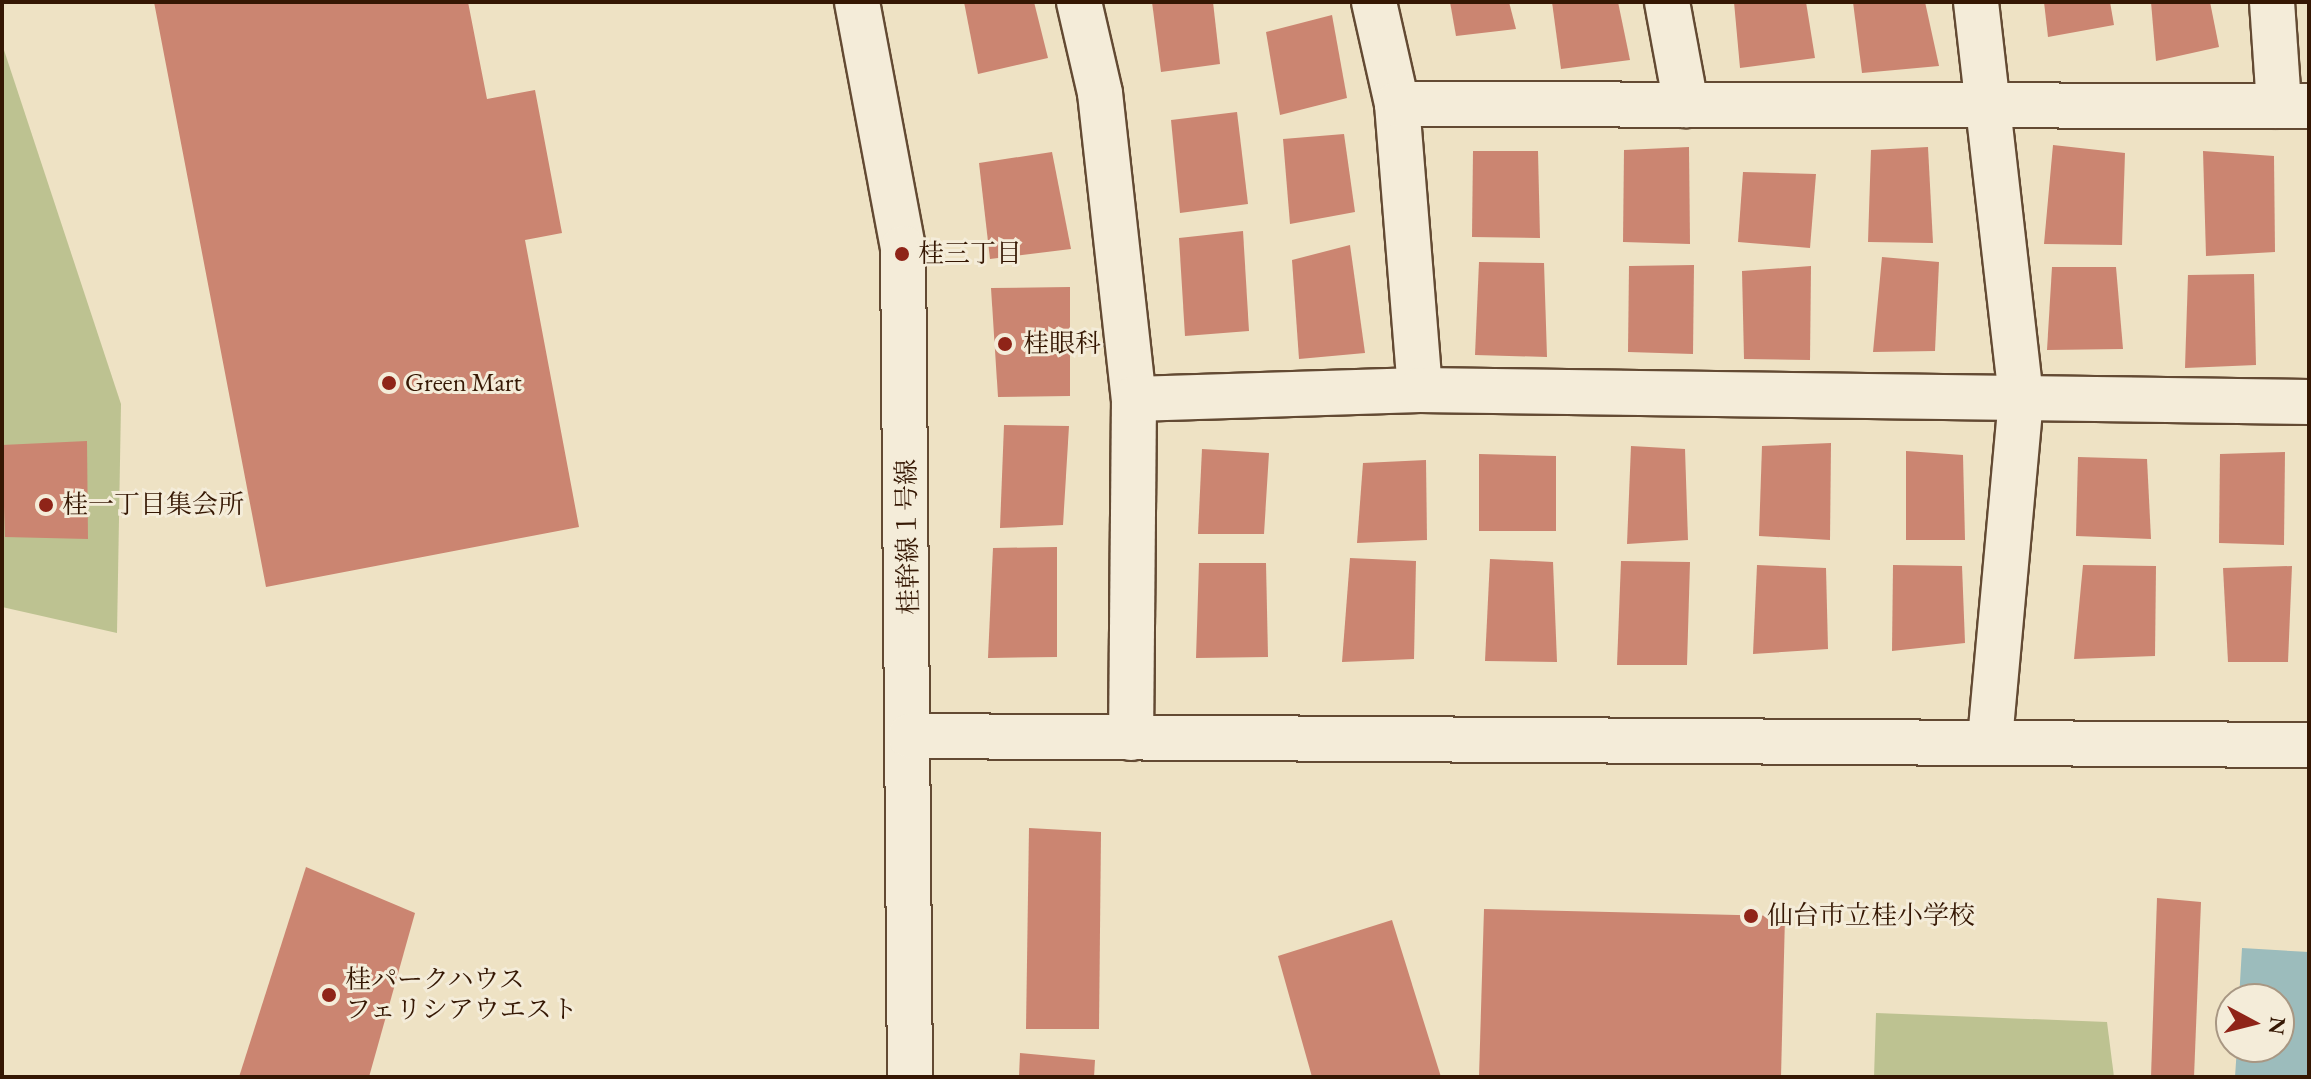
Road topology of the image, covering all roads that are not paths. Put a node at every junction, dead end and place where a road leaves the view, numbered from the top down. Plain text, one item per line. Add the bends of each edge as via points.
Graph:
1 (857, 2) edge
2 (1079, 2) edge
3 (1374, 2) edge
4 (1667, 2) edge
5 (1976, 2) edge
6 (2272, 2) edge
7 (1988, 103) junction
8 (1397, 104) junction
9 (1686, 105) junction
10 (2294, 106) edge
11 (1420, 390) junction
12 (1134, 399) junction
13 (2021, 399) junction
14 (2309, 402) edge
15 (910, 736) junction
16 (1131, 738) junction
17 (1990, 740) junction
18 (2309, 745) edge
19 (910, 1077) edge

1 - 15 street, 桂幹線１号線 via 903,248
2 - 12 street via 1100,93
3 - 8 street
4 - 9 street
5 - 7 street
6 - 10 street
7 - 9 street
7 - 10 street
7 - 13 street
8 - 9 street
8 - 11 street
11 - 12 street
11 - 13 street
12 - 16 street
13 - 14 street
13 - 17 street
15 - 16 street
15 - 19 street, 桂幹線１号線
16 - 17 street
17 - 18 street

